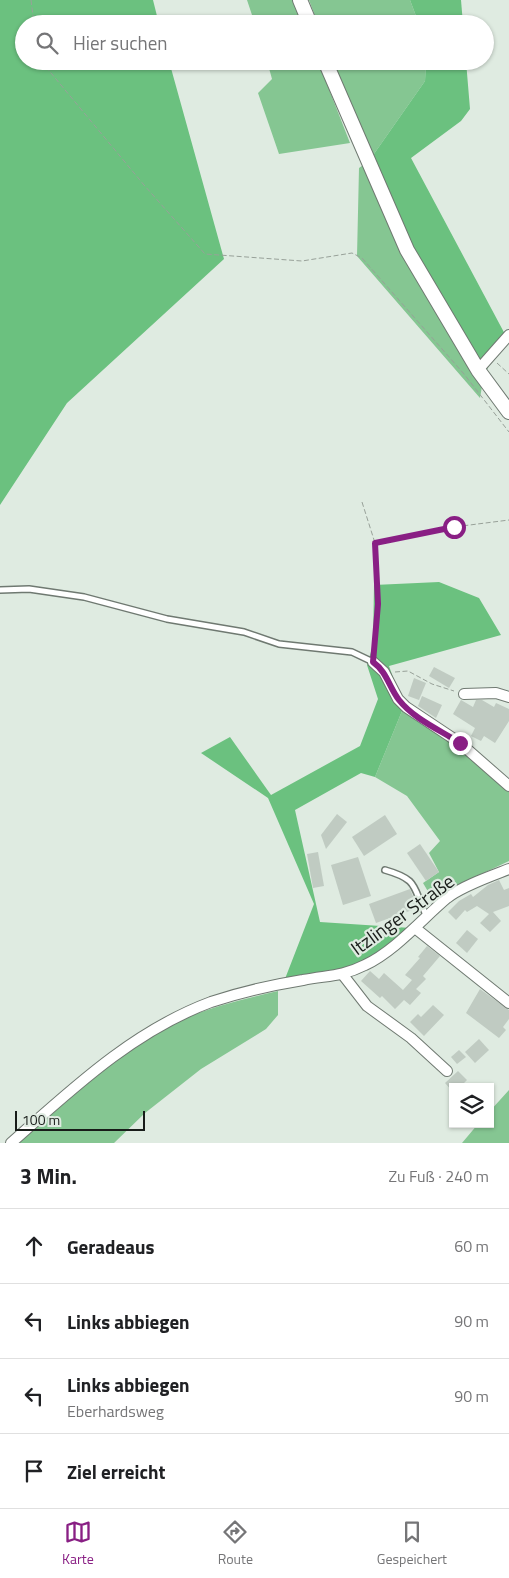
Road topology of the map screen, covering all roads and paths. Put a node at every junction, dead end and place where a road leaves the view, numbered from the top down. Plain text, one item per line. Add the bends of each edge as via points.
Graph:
1 (31, 0) edge
2 (300, 0) edge
3 (33, 15) edge
4 (306, 15) edge
5 (48, 70) edge
6 (329, 70) edge
7 (509, 335) edge
8 (491, 358) junction
9 (478, 370) junction
10 (509, 374) edge
11 (509, 412) edge
12 (509, 432) edge
13 (362, 502) dead end
14 (509, 520) edge
15 (375, 543) junction
16 (0, 590) edge
17 (373, 662) junction
18 (384, 672) junction
19 (464, 694) joint
20 (509, 697) edge
21 (509, 786) edge
22 (509, 869) edge
23 (385, 870) dead end
24 (427, 917) junction
25 (415, 928) junction
26 (343, 975) junction
27 (509, 1003) edge
28 (447, 1071) dead end
29 (11, 1143) edge

1 - 3 path
2 - 4 main road
5 - 12 path via 205,254 302,261 352,253 362,258 464,374
6 - 9 main road via 407,250
7 - 8 street
8 - 9 street
8 - 10 path
9 - 11 main road
13 - 15 path
14 - 15 path
15 - 17 path via 378,604
16 - 17 lane via 84,597 176,621 244,632 279,644 352,652
17 - 18 street
18 - 19 path via 408,671 432,684
18 - 21 street via 406,708 460,743
19 - 20 street via 496,693
22 - 24 street, Itzlinger Straße via 449,896
23 - 24 lane via 406,876 413,884
24 - 25 street, Itzlinger Straße
25 - 26 street, Itzlinger Straße via 368,963
25 - 27 street
26 - 28 street, Itzlinger Straße via 367,1006 411,1038
26 - 29 street, Itzlinger Straße via 246,992 210,1003 166,1024 100,1065

